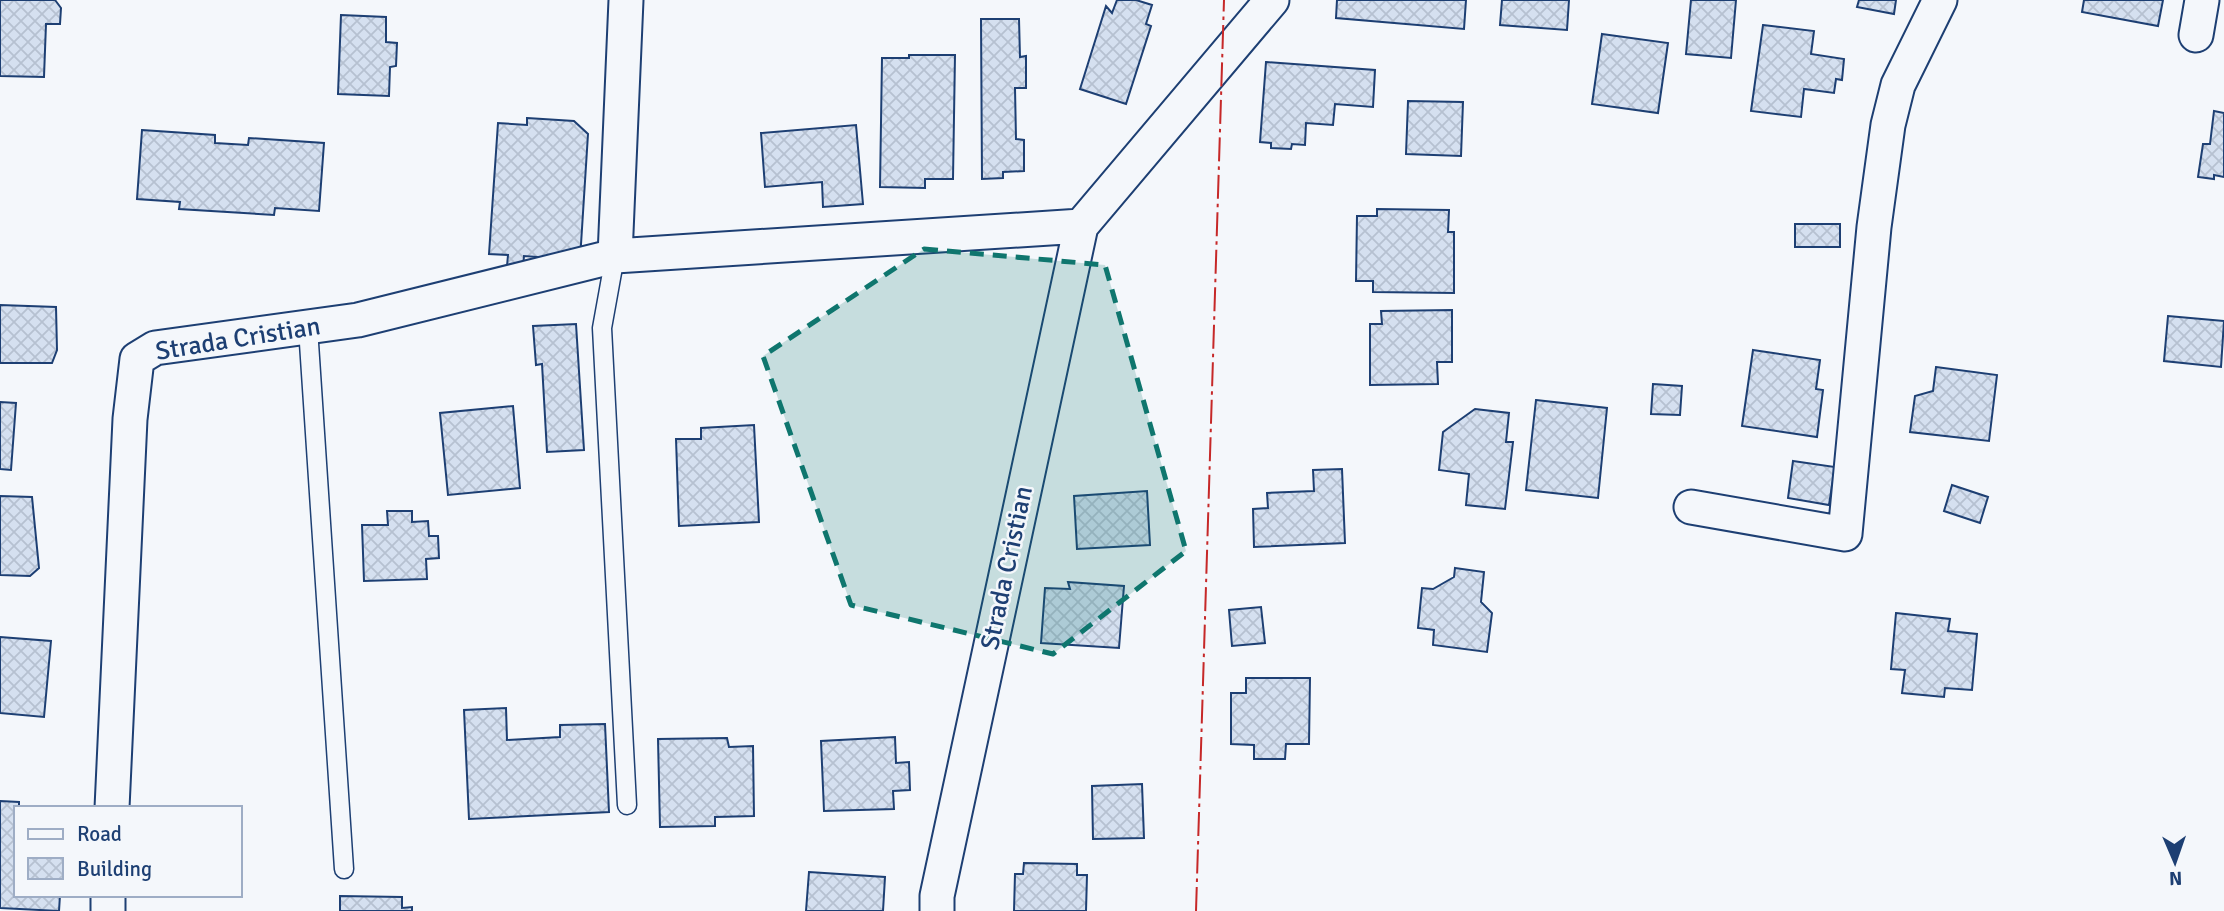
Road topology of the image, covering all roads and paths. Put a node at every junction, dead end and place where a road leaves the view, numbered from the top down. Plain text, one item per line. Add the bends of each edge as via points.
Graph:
1 (625, 0) edge
2 (1272, 0) edge
3 (1940, 0) edge
4 (2202, 0) edge
5 (2196, 35) dead end
6 (1081, 226) junction
7 (615, 256) junction
8 (308, 328) junction
9 (1691, 507) dead end
10 (627, 805) dead end
11 (112, 806) edge
12 (344, 869) dead end
13 (937, 911) edge

1 - 7 street
2 - 6 street, Strada Cristian
3 - 9 street via 1898,85 1888,125 1845,534
4 - 5 street
6 - 7 street, Strada Cristian
6 - 13 street, Strada Cristian
7 - 8 street, Strada Cristian via 358,320
7 - 10 lane via 602,328
8 - 11 street, Strada Cristian via 155,348 137,359 130,419
8 - 12 lane

